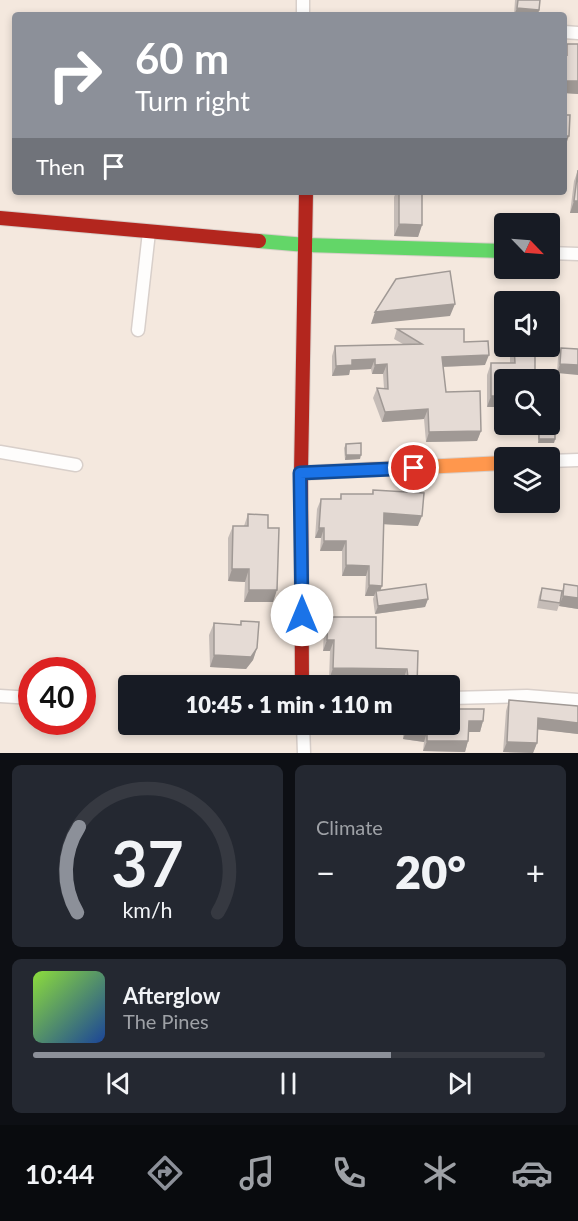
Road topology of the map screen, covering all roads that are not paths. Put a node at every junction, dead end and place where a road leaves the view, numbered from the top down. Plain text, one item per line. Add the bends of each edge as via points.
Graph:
1 (306, 195) edge
2 (0, 218) edge
3 (149, 232) junction
4 (306, 245) junction
5 (494, 251) edge
6 (560, 253) edge
7 (578, 254) edge
8 (138, 330) dead end
9 (0, 452) edge
10 (578, 460) edge
11 (560, 461) edge
12 (494, 463) edge
13 (76, 465) dead end
14 (300, 473) junction
15 (302, 675) edge
16 (0, 696) edge
17 (18, 697) edge
18 (460, 698) edge
19 (578, 700) edge
20 (303, 735) edge
21 (304, 753) edge

1 - 4 street
2 - 3 street
3 - 4 street
3 - 8 street
4 - 5 street
4 - 14 street
6 - 7 street
9 - 13 street
10 - 11 street
12 - 14 street
14 - 15 street
16 - 17 street
18 - 19 street via 527,696
20 - 21 street

